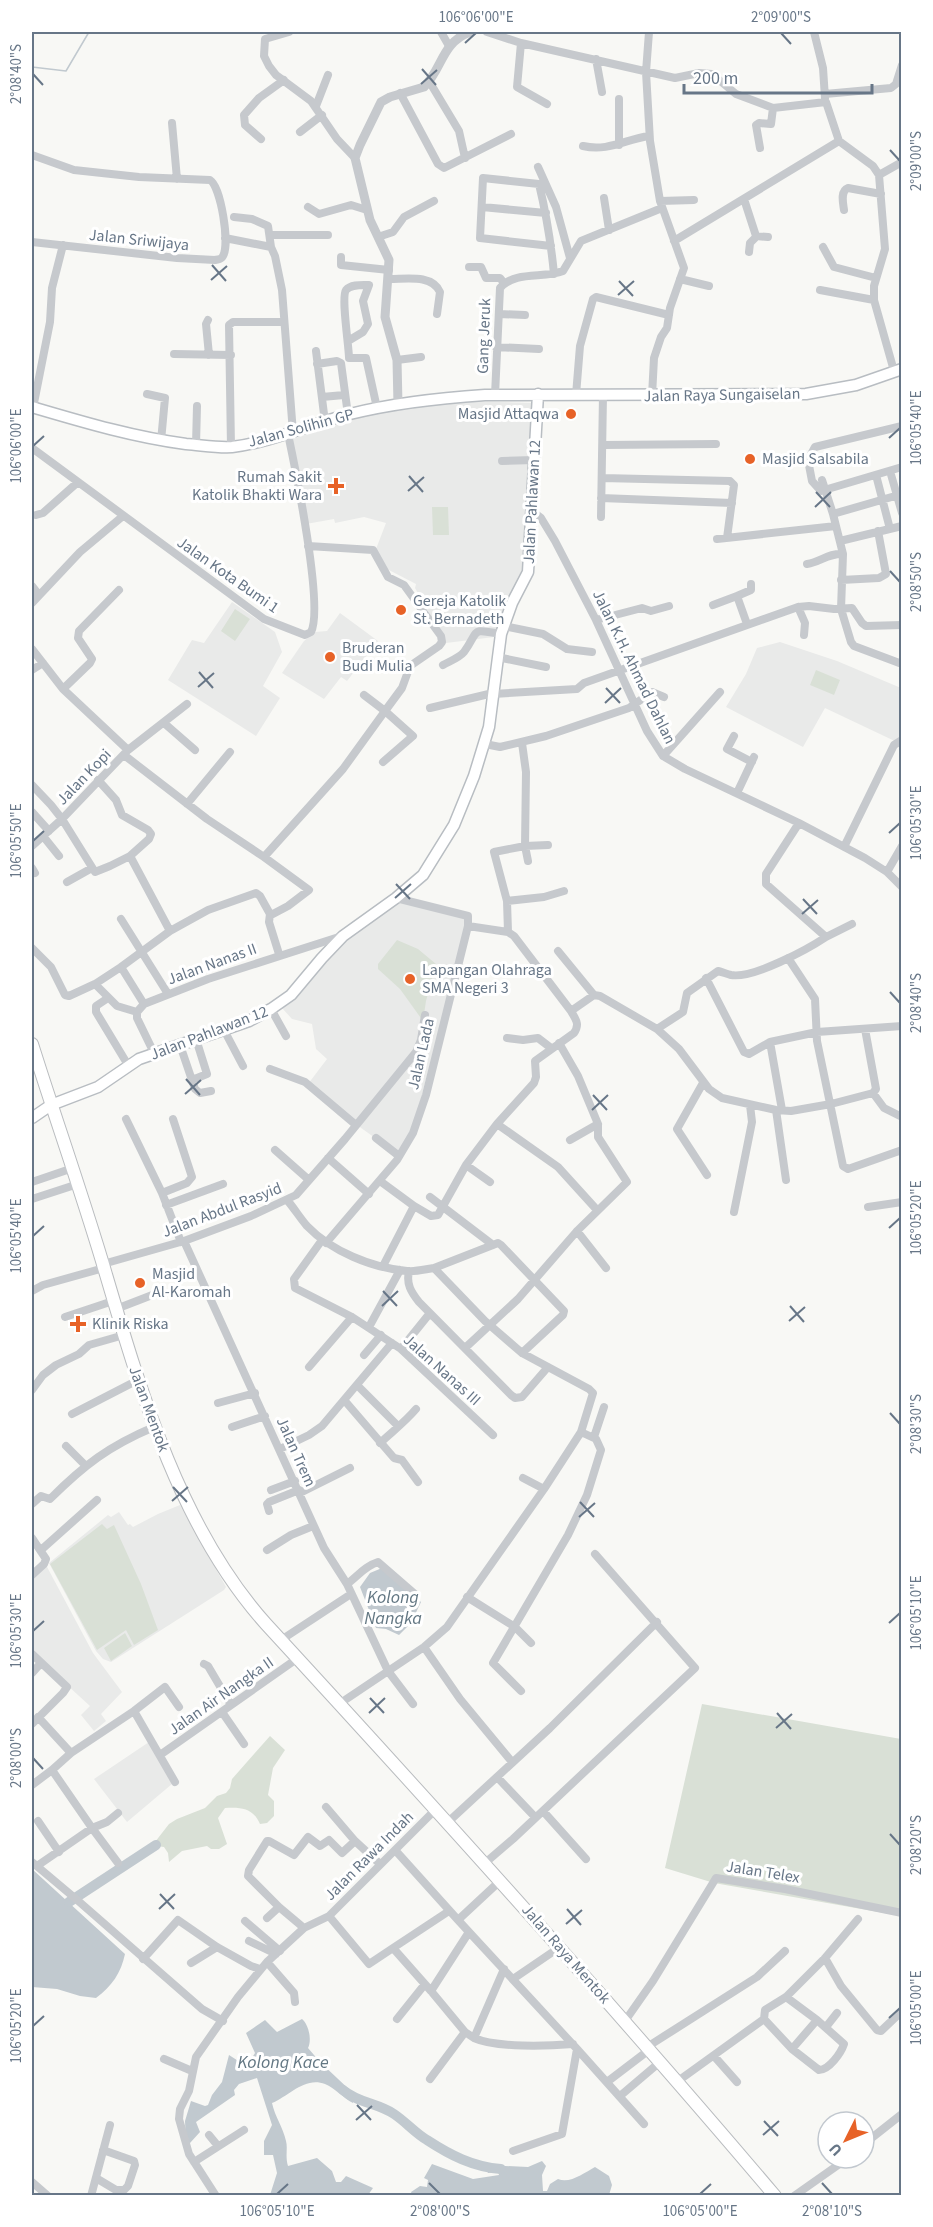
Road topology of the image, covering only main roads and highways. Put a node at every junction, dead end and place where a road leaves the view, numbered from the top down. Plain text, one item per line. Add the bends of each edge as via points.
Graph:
1 (898, 370) edge
2 (538, 394) junction
3 (32, 408) edge
4 (32, 1044) edge
5 (51, 1105) junction
6 (32, 1118) edge
7 (359, 1725) joint
8 (772, 2192) edge

1 - 2 main road, Jalan Raya Sungaiselan via 856,385 806,394
2 - 3 main road, Jalan Solihin GP via 437,398 377,408 231,447 161,441
2 - 5 main road, Jalan Pahlawan 12 via 528,572 502,630 484,744 454,825 423,875 343,936 291,995 271,1009 249,1021 154,1053 98,1086
4 - 5 highway, Jalan Mentok
5 - 6 main road, Jalan Pahlawan 12
5 - 7 highway, Jalan Mentok via 138,1380 176,1477 235,1587
7 - 8 highway, Jalan Raya Mentok via 501,1880

